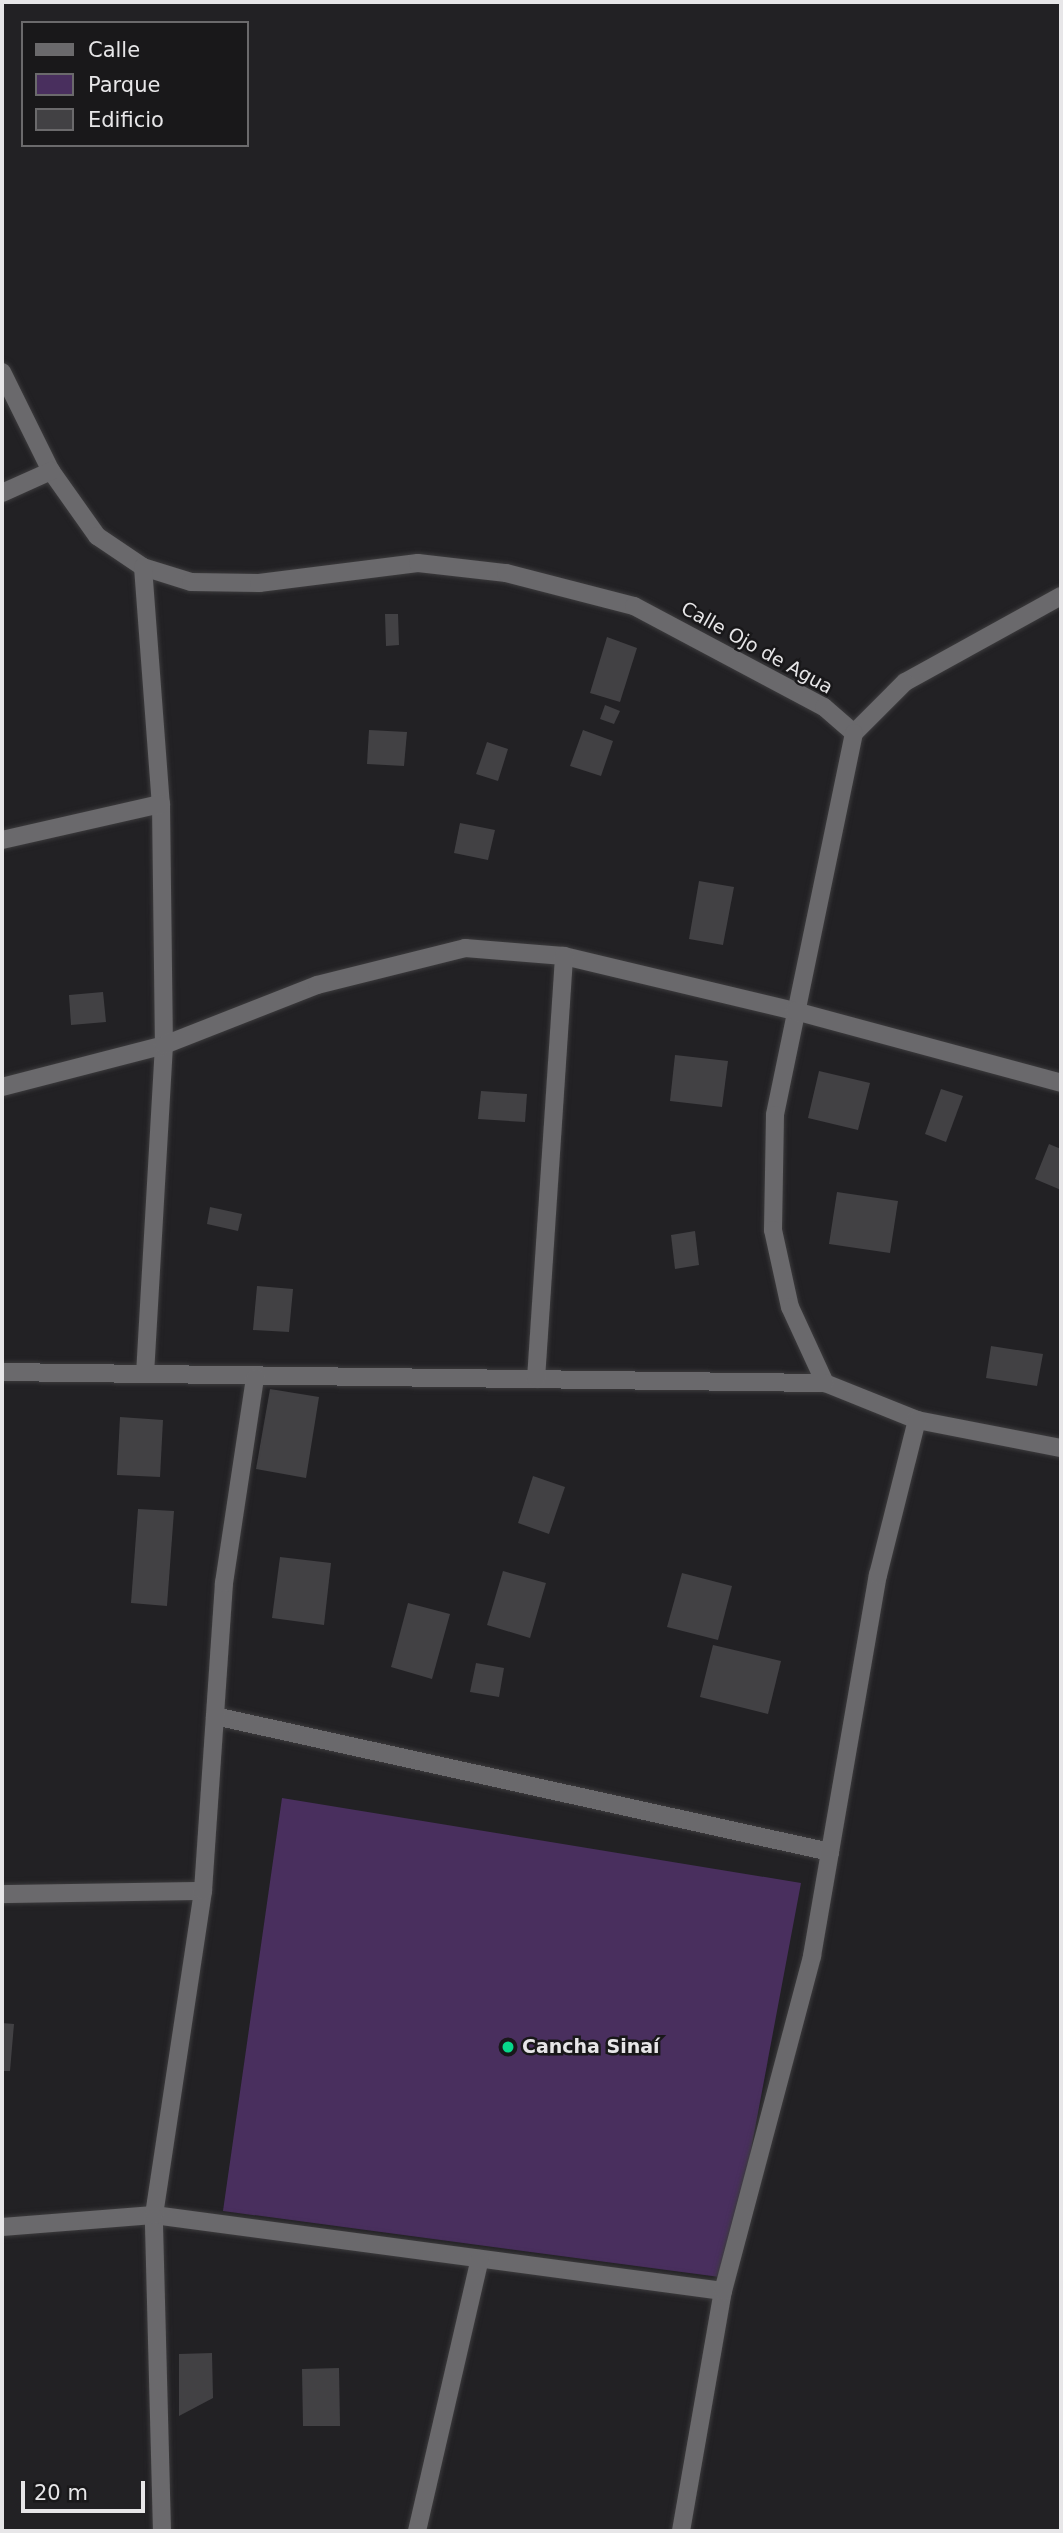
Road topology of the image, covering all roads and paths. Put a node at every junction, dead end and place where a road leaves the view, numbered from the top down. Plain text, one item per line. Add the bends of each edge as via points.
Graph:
1 (2, 372) edge
2 (51, 471) junction
3 (2, 493) edge
4 (143, 567) junction
5 (1061, 596) edge
6 (854, 733) junction
7 (162, 804) junction
8 (2, 840) edge
9 (564, 956) junction
10 (795, 1011) junction
11 (164, 1045) junction
12 (1061, 1083) edge
13 (2, 1087) edge
14 (145, 1371) junction
15 (2, 1372) edge
16 (255, 1378) junction
17 (536, 1379) junction
18 (825, 1383) junction
19 (917, 1420) junction
20 (1061, 1448) edge
21 (215, 1716) junction
22 (830, 1852) junction
23 (203, 1891) junction
24 (2, 1894) edge
25 (154, 2216) junction
26 (2, 2227) edge
27 (480, 2259) junction
28 (723, 2291) junction
29 (162, 2531) edge
30 (416, 2531) edge
31 (681, 2531) edge

1 - 2 street, Calle Ojo de Agua
2 - 3 street
2 - 4 street, Calle Ojo de Agua via 97,536
4 - 6 street, Calle Ojo de Agua via 191,582 259,583 418,563 506,573 634,606 824,707
4 - 7 street
5 - 6 street via 905,682 880,702
6 - 10 street
7 - 8 street
7 - 11 street
9 - 10 street
9 - 11 street via 465,948 317,985
9 - 17 street
10 - 12 street
10 - 18 street via 775,1115 773,1230 790,1307
11 - 13 street
11 - 14 street
14 - 15 street
14 - 16 street
16 - 17 street
16 - 21 street via 224,1583
17 - 18 street
18 - 19 street
19 - 20 street
19 - 22 street via 878,1575
21 - 22 street
21 - 23 street
22 - 28 street via 812,1956
23 - 24 street
23 - 25 street
25 - 26 street
25 - 27 street
25 - 29 street
27 - 28 street
27 - 30 street
28 - 31 street

